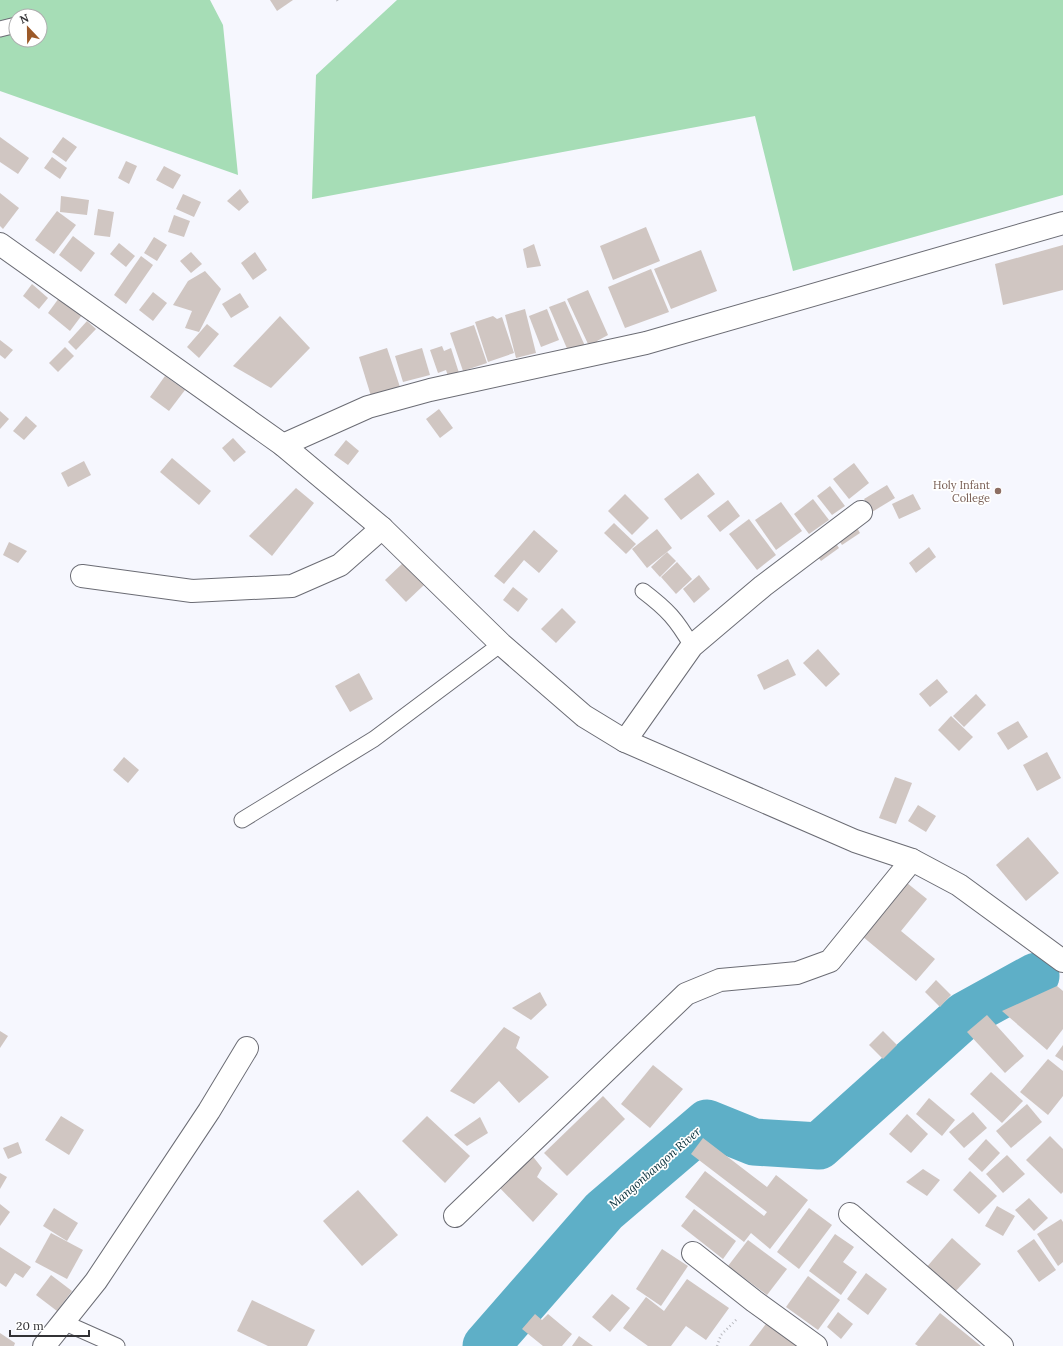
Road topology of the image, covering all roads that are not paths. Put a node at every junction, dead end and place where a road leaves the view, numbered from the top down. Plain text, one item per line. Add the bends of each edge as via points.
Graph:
1 (1063, 223) edge
2 (0, 244) edge
3 (283, 445) junction
4 (861, 512) dead end
5 (382, 528) junction
6 (82, 576) dead end
7 (643, 591) dead end
8 (501, 644) junction
9 (692, 646) junction
10 (625, 741) junction
11 (242, 820) dead end
12 (912, 860) junction
13 (1063, 961) edge
14 (247, 1048) dead end
15 (850, 1214) dead end
16 (455, 1216) dead end
17 (693, 1253) dead end
18 (63, 1322) junction
19 (44, 1346) edge
20 (117, 1346) edge
21 (816, 1346) edge
22 (1002, 1346) edge

1 - 3 street via 646,343 430,390 374,405
2 - 3 street
3 - 5 street
4 - 9 street via 763,586
5 - 6 street via 340,565 292,586 192,591
5 - 8 street
7 - 9 lane via 677,621
8 - 10 street via 584,716
8 - 11 lane via 374,739
9 - 10 street
10 - 12 street via 855,841
12 - 13 street via 959,885
12 - 16 street via 830,961 797,973 720,980 686,994
14 - 18 street via 210,1111 96,1281
15 - 22 street
17 - 21 street
18 - 19 street
18 - 20 lane

